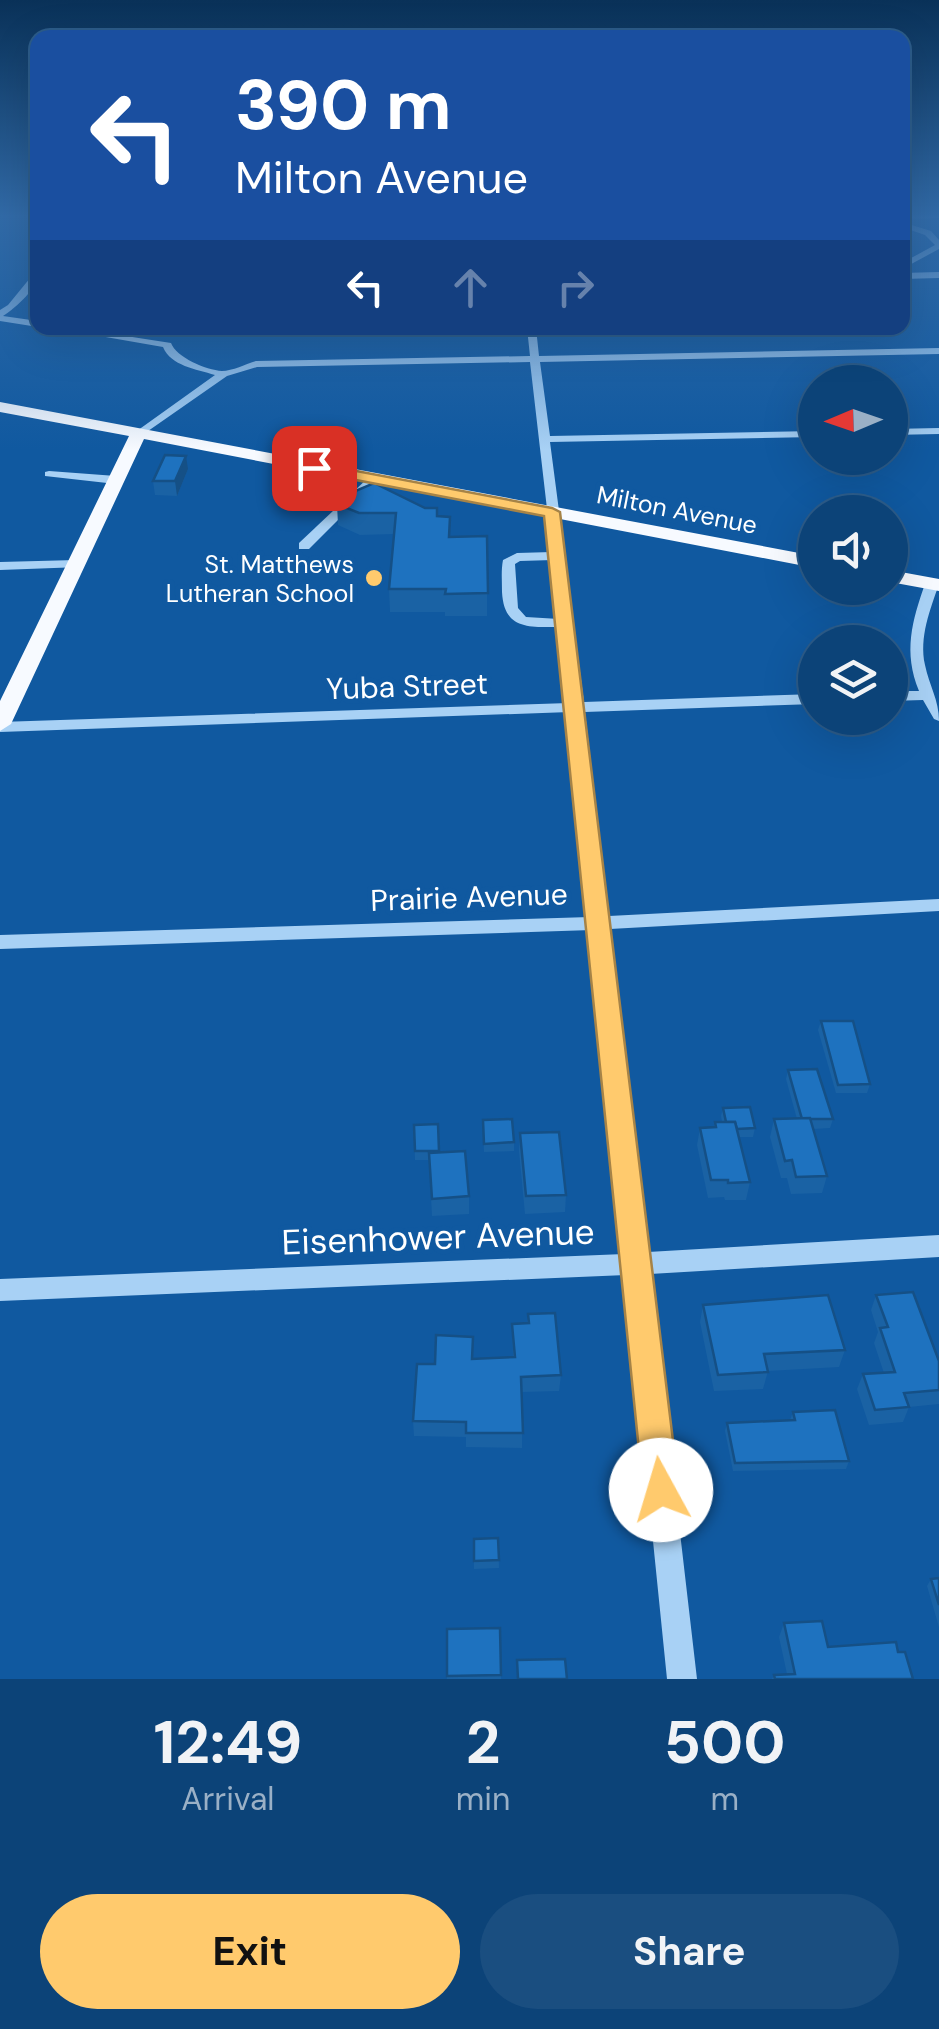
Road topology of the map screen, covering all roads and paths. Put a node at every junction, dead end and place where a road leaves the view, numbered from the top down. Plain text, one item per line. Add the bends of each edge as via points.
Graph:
1 (23, 293) edge
2 (0, 316) edge
3 (30, 322) edge
4 (107, 335) edge
5 (172, 335) edge
6 (532, 335) edge
7 (168, 344) junction
8 (939, 351) edge
9 (534, 358) junction
10 (224, 374) junction
11 (0, 407) edge
12 (908, 432) edge
13 (939, 432) edge
14 (138, 434) junction
15 (798, 434) edge
16 (544, 439) junction
17 (49, 474) dead end
18 (373, 479) junction
19 (116, 480) junction
20 (552, 512) junction
21 (304, 546) dead end
22 (557, 556) junction
23 (798, 559) edge
24 (76, 564) junction
25 (0, 566) edge
26 (908, 579) edge
27 (936, 584) edge
28 (566, 623) junction
29 (928, 695) junction
30 (908, 696) edge
31 (798, 700) edge
32 (577, 708) junction
33 (939, 716) edge
34 (0, 726) edge
35 (939, 905) edge
36 (600, 923) junction
37 (0, 942) edge
38 (939, 1246) edge
39 (636, 1264) junction
40 (0, 1290) edge
41 (682, 1679) edge

1 - 2 street
2 - 3 street
4 - 7 street
5 - 7 street
6 - 9 street
7 - 10 street via 179,360
8 - 9 street
9 - 10 street via 268,363
9 - 16 street
10 - 14 street
11 - 14 main road, Milton Avenue
12 - 13 street
14 - 18 main road, Milton Avenue
14 - 19 main road
15 - 16 street
16 - 20 street
17 - 19 street
18 - 20 main road, Milton Avenue
18 - 21 street
19 - 24 main road
20 - 22 street
20 - 23 main road, Milton Avenue
22 - 28 street
22 - 28 street via 508,563 510,608 522,623
24 - 25 street
24 - 34 main road
26 - 27 main road
27 - 29 street via 913,650
28 - 32 street
29 - 30 street
29 - 33 street
31 - 32 street, Yuba Street
32 - 34 street, Yuba Street
32 - 36 street
35 - 36 street, Prairie Avenue
36 - 37 street, Prairie Avenue
36 - 39 street
38 - 39 street, Eisenhower Avenue
39 - 40 street, Eisenhower Avenue
39 - 41 street

